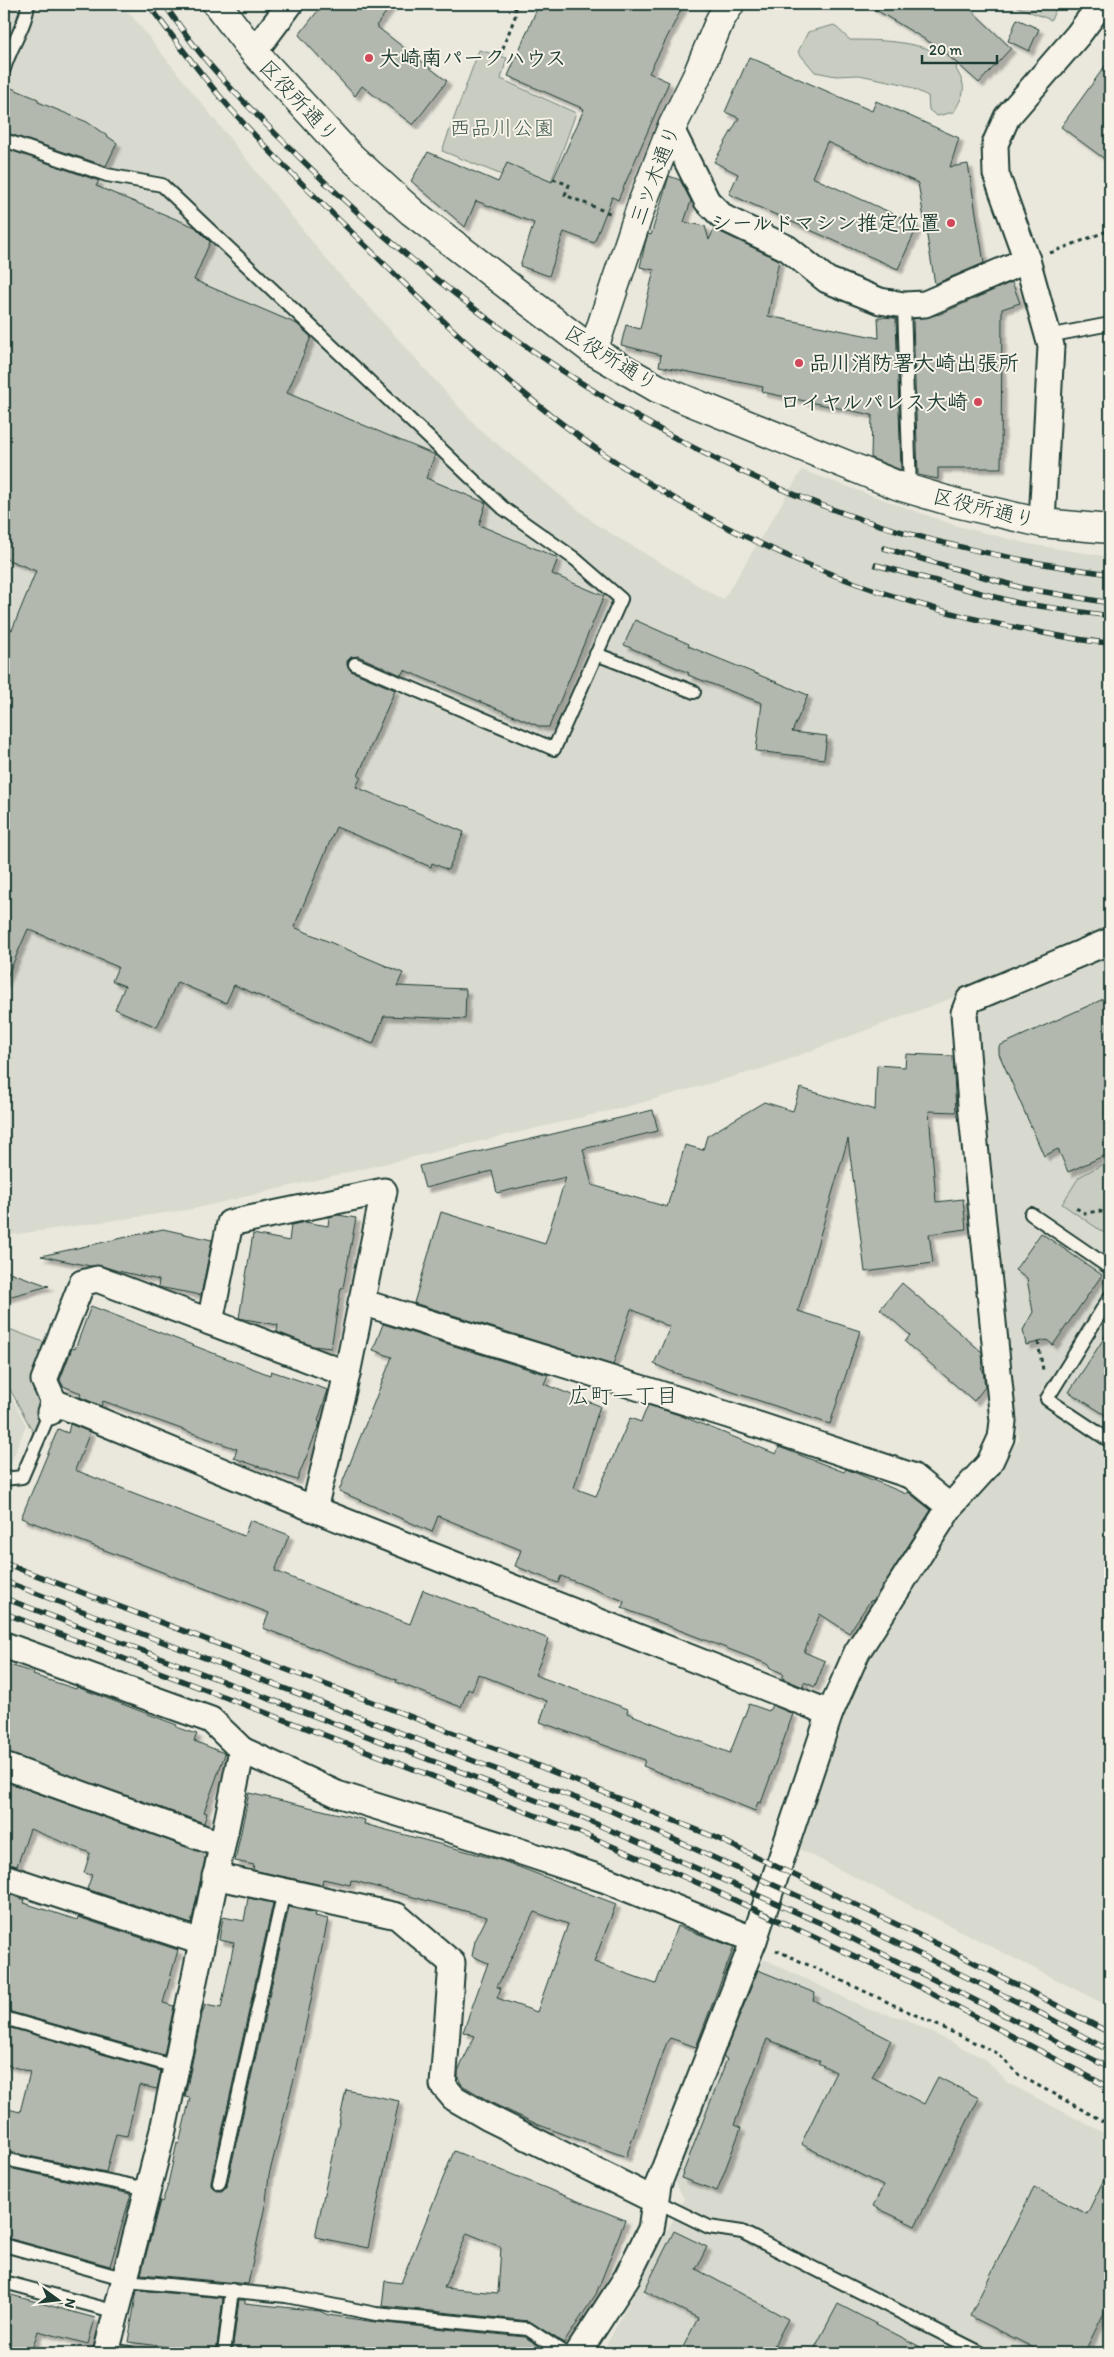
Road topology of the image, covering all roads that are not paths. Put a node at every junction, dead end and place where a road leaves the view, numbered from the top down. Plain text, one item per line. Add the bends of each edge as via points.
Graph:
1 (28, 4) edge
2 (217, 4) edge
3 (290, 4) edge
4 (730, 4) edge
5 (1101, 4) edge
6 (254, 52) junction
7 (4, 69) edge
8 (671, 128) junction
9 (4, 140) edge
10 (1027, 260) junction
11 (904, 305) junction
12 (1110, 324) edge
13 (1048, 336) junction
14 (593, 352) junction
15 (910, 490) junction
16 (1042, 523) junction
17 (1110, 529) edge
18 (596, 654) junction
19 (354, 664) dead end
20 (694, 692) dead end
21 (1110, 941) edge
22 (1031, 1214) dead end
23 (1110, 1268) edge
24 (1110, 1296) edge
25 (361, 1302) junction
26 (210, 1322) junction
27 (347, 1374) junction
28 (52, 1407) junction
29 (1110, 1442) edge
30 (4, 1479) edge
31 (950, 1507) junction
32 (314, 1509) junction
33 (4, 1645) edge
34 (830, 1713) junction
35 (242, 1750) junction
36 (4, 1766) edge
37 (222, 1845) junction
38 (215, 1876) junction
39 (4, 1877) edge
40 (284, 1892) junction
41 (754, 1940) junction
42 (201, 1942) junction
43 (4, 2018) edge
44 (176, 2067) junction
45 (4, 2159) edge
46 (219, 2183) dead end
47 (148, 2190) junction
48 (654, 2200) junction
49 (4, 2245) edge
50 (125, 2279) junction
51 (4, 2282) edge
52 (232, 2290) junction
53 (117, 2312) junction
54 (114, 2352) edge
55 (224, 2353) edge
56 (564, 2353) edge
57 (578, 2353) edge
58 (981, 2353) edge

1 - 7 lane via 27,15
2 - 6 street, 区役所通り
3 - 6 street
4 - 8 street, 三ツ木通り
5 - 10 street via 1007,117 994,144 996,174
6 - 14 street, 区役所通り via 349,156 412,212
8 - 11 street via 707,201 724,218 787,248 827,280 880,300
8 - 14 street, 三ツ木通り
9 - 18 lane via 107,175 162,184 503,508 575,559 621,598
10 - 11 street via 925,304
10 - 13 street
11 - 15 lane
12 - 13 lane
13 - 16 street via 1051,346
14 - 15 street, 区役所通り via 657,388
15 - 16 street, 区役所通り
16 - 17 street, 区役所通り
18 - 19 lane via 554,749
18 - 20 lane
21 - 31 street via 969,1000 964,1014 1003,1421 1001,1438 989,1464
22 - 23 lane
24 - 29 lane via 1047,1399
25 - 26 street via 384,1191 230,1223
25 - 27 street
25 - 31 street via 728,1415 912,1476
26 - 27 street
26 - 28 street via 97,1279 82,1284 44,1380
27 - 32 street
28 - 30 lane via 22,1477
28 - 32 street
31 - 34 street via 857,1652
32 - 34 street
33 - 35 street via 211,1720
34 - 41 street
35 - 37 street
35 - 41 street via 337,1794 606,1880
36 - 37 street
37 - 38 street
38 - 40 street
38 - 42 street
39 - 42 street
40 - 46 lane
40 - 48 street via 397,1916 452,1963 443,2085 454,2098
41 - 48 street
42 - 44 street
43 - 44 lane
44 - 47 street
45 - 47 lane
47 - 50 street
48 - 57 street via 651,2229 627,2276
48 - 58 lane via 709,2227 742,2232
49 - 50 lane
50 - 52 lane
50 - 53 street
51 - 53 lane
52 - 55 lane
52 - 56 lane via 286,2296 376,2314 528,2329
53 - 54 street

